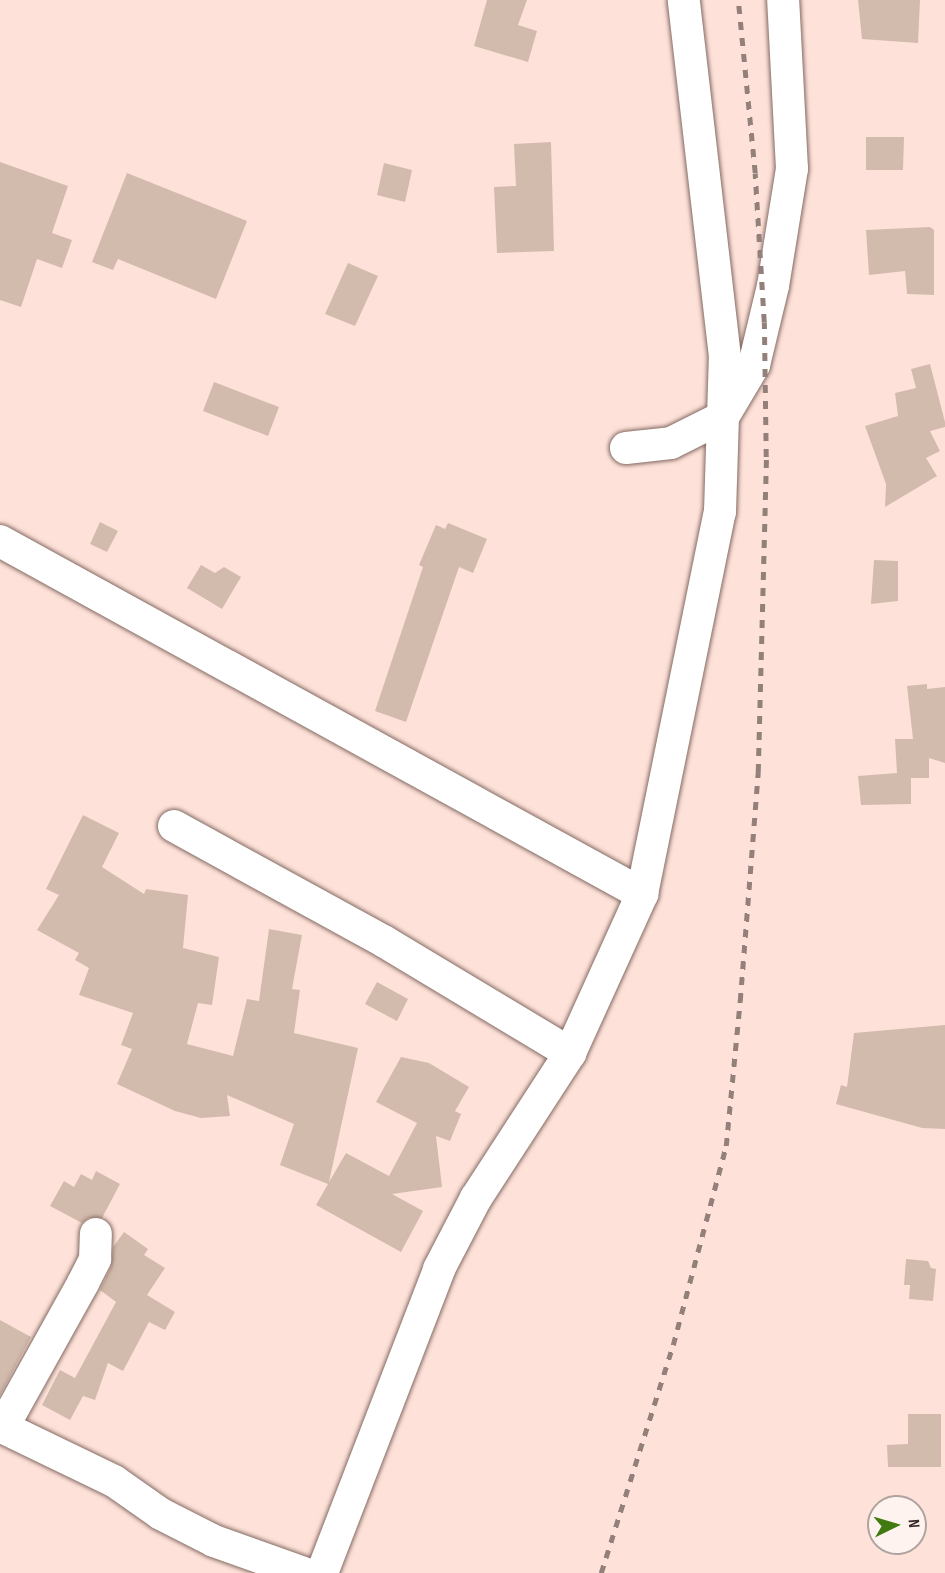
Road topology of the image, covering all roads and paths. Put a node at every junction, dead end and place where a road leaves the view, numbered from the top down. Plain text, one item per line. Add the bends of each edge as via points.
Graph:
1 (684, 0) edge
2 (783, 0) edge
3 (723, 417) junction
4 (626, 448) dead end
5 (0, 541) edge
6 (174, 826) dead end
7 (642, 894) junction
8 (570, 1053) junction
9 (96, 1234) dead end
10 (2, 1426) edge
11 (304, 1573) edge
12 (322, 1573) edge

1 - 3 street via 725,357
2 - 3 street via 792,169 783,231 754,364
3 - 4 street via 671,443
3 - 7 street via 720,512
5 - 7 street
6 - 8 street via 385,942
7 - 8 street
8 - 12 street via 476,1198 440,1269
9 - 10 street via 95,1259
10 - 11 street via 114,1481 160,1514 214,1541

